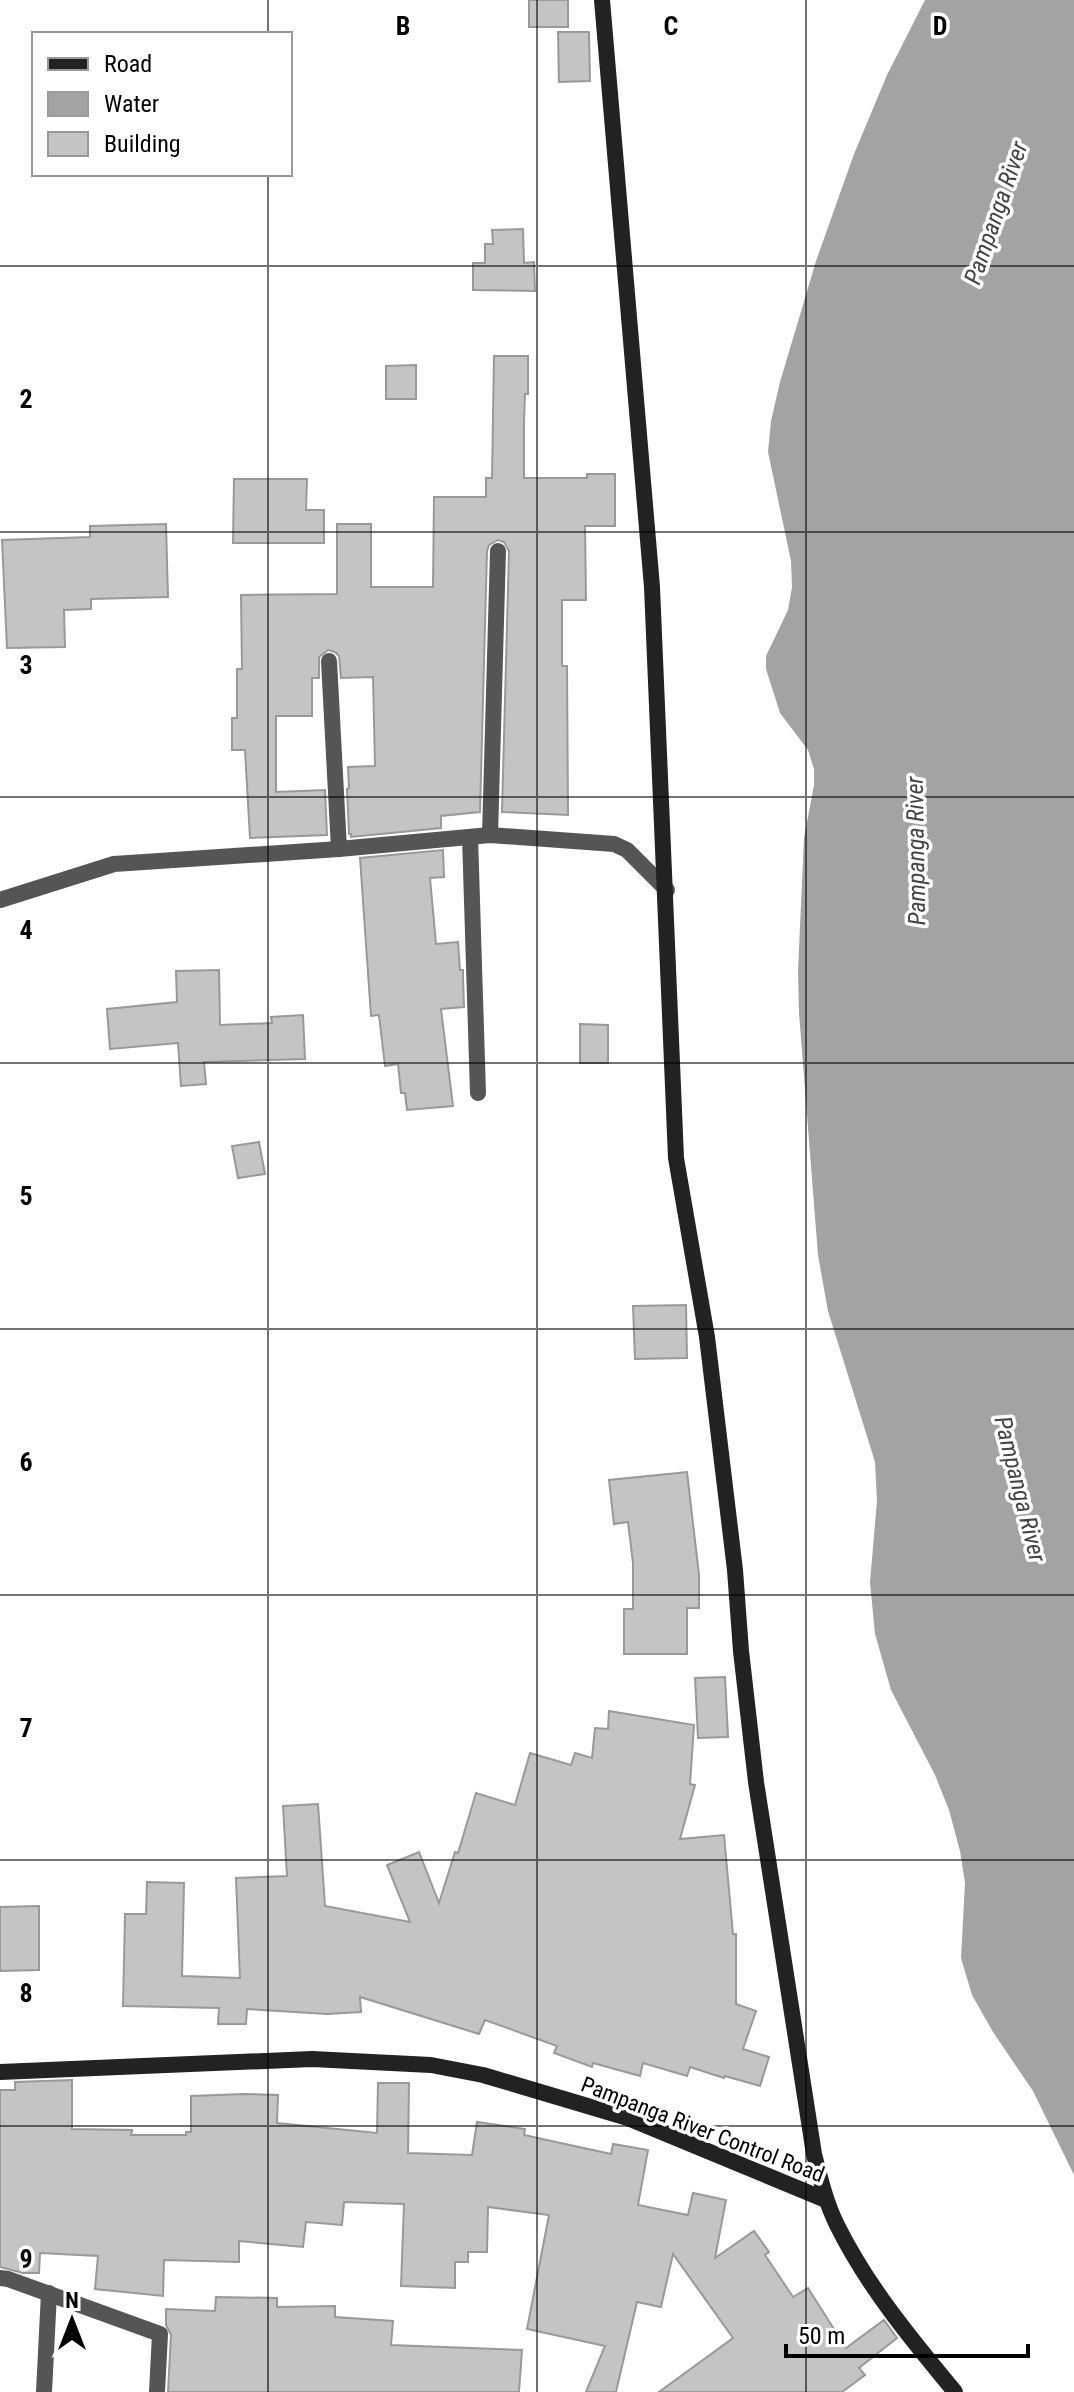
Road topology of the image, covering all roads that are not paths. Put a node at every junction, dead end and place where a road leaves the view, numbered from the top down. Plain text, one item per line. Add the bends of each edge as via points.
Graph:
1 (602, 0) edge
2 (498, 551) dead end
3 (329, 661) dead end
4 (490, 835) junction
5 (470, 837) junction
6 (339, 849) junction
7 (667, 890) junction
8 (0, 900) edge
9 (478, 1093) dead end
10 (0, 2072) edge
11 (826, 2200) junction
12 (0, 2278) edge
13 (49, 2293) junction
14 (44, 2392) edge
15 (157, 2392) edge
16 (955, 2392) edge

1 - 7 main road via 652,587
2 - 4 street
3 - 6 street
4 - 5 street
4 - 7 street via 614,844
5 - 6 street
5 - 9 street
6 - 8 street via 114,864
7 - 11 main road via 676,1158 707,1337 756,1782 814,2154
10 - 11 main road, Pampanga River Control Road via 312,2059 431,2065 628,2118
11 - 16 main road, Pampanga River Control Road via 871,2282
12 - 13 street
13 - 14 street
13 - 15 street via 160,2334

